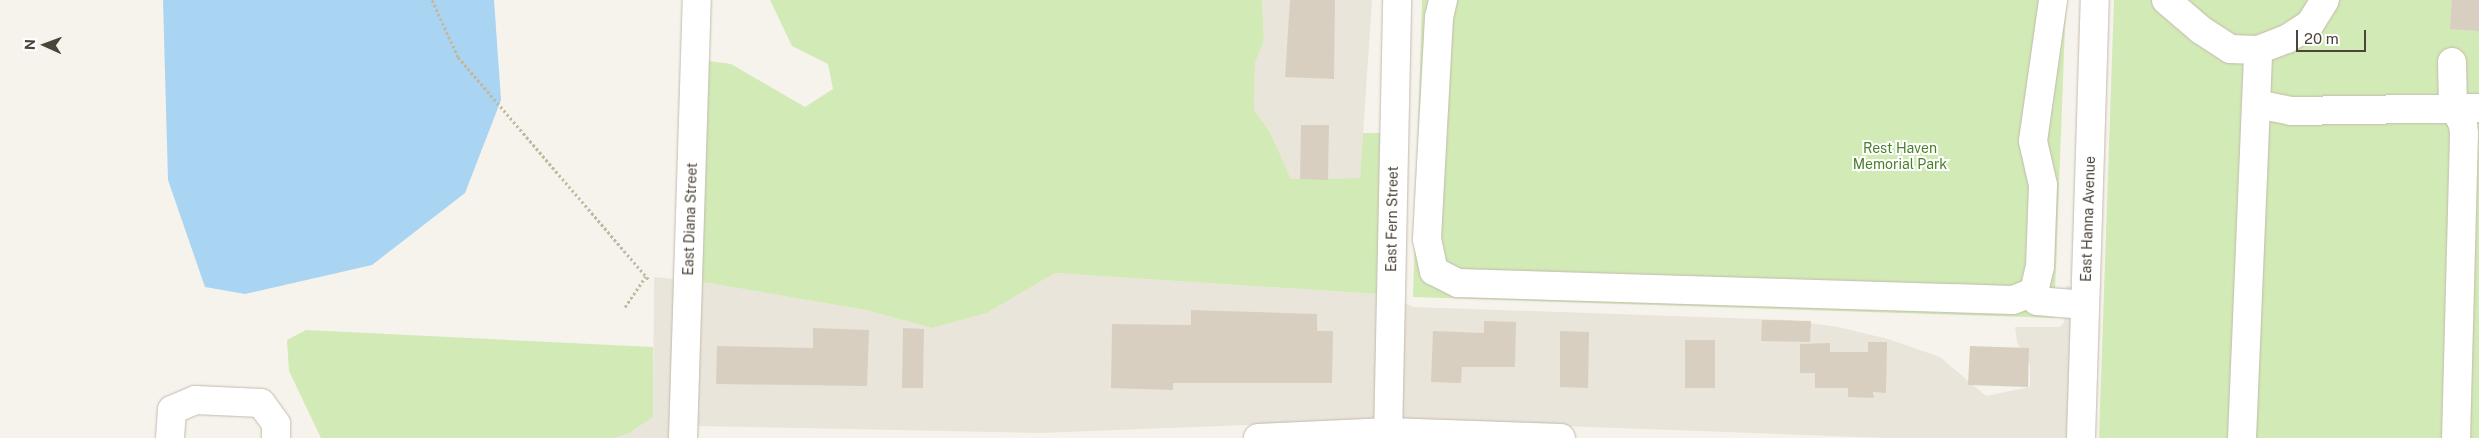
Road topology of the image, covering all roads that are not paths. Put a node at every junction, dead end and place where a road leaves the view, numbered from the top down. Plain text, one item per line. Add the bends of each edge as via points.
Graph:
1 (697, 0) edge
2 (1397, 0) edge
3 (1443, 0) edge
4 (2053, 0) edge
5 (2095, 0) edge
6 (2166, 0) edge
7 (2325, 0) edge
8 (2258, 50) junction
9 (2452, 62) dead end
10 (2256, 104) junction
11 (2466, 107) edge
12 (2034, 292) junction
13 (2085, 305) junction
14 (1388, 435) edge
15 (170, 438) edge
16 (276, 438) edge
17 (683, 438) edge
18 (1258, 438) edge
19 (1561, 438) edge
20 (2081, 438) edge
21 (2242, 438) edge
22 (2456, 438) edge

1 - 17 street, East Diana Street
2 - 14 street, East Fern Street
3 - 12 street via 1439,18 1427,239 1434,271 1458,283 2013,300
4 - 12 street via 2032,141 2043,194 2040,267
5 - 13 street, East Hanna Avenue
6 - 8 street via 2201,30 2230,49
7 - 8 street via 2310,24 2287,39
8 - 10 street
9 - 11 street
10 - 11 street via 2291,111
10 - 21 street
11 - 22 street
12 - 13 street via 2037,301
13 - 20 street, East Hanna Avenue
14 - 18 street
14 - 19 street
15 - 16 street via 172,410 195,400 261,403 276,424

